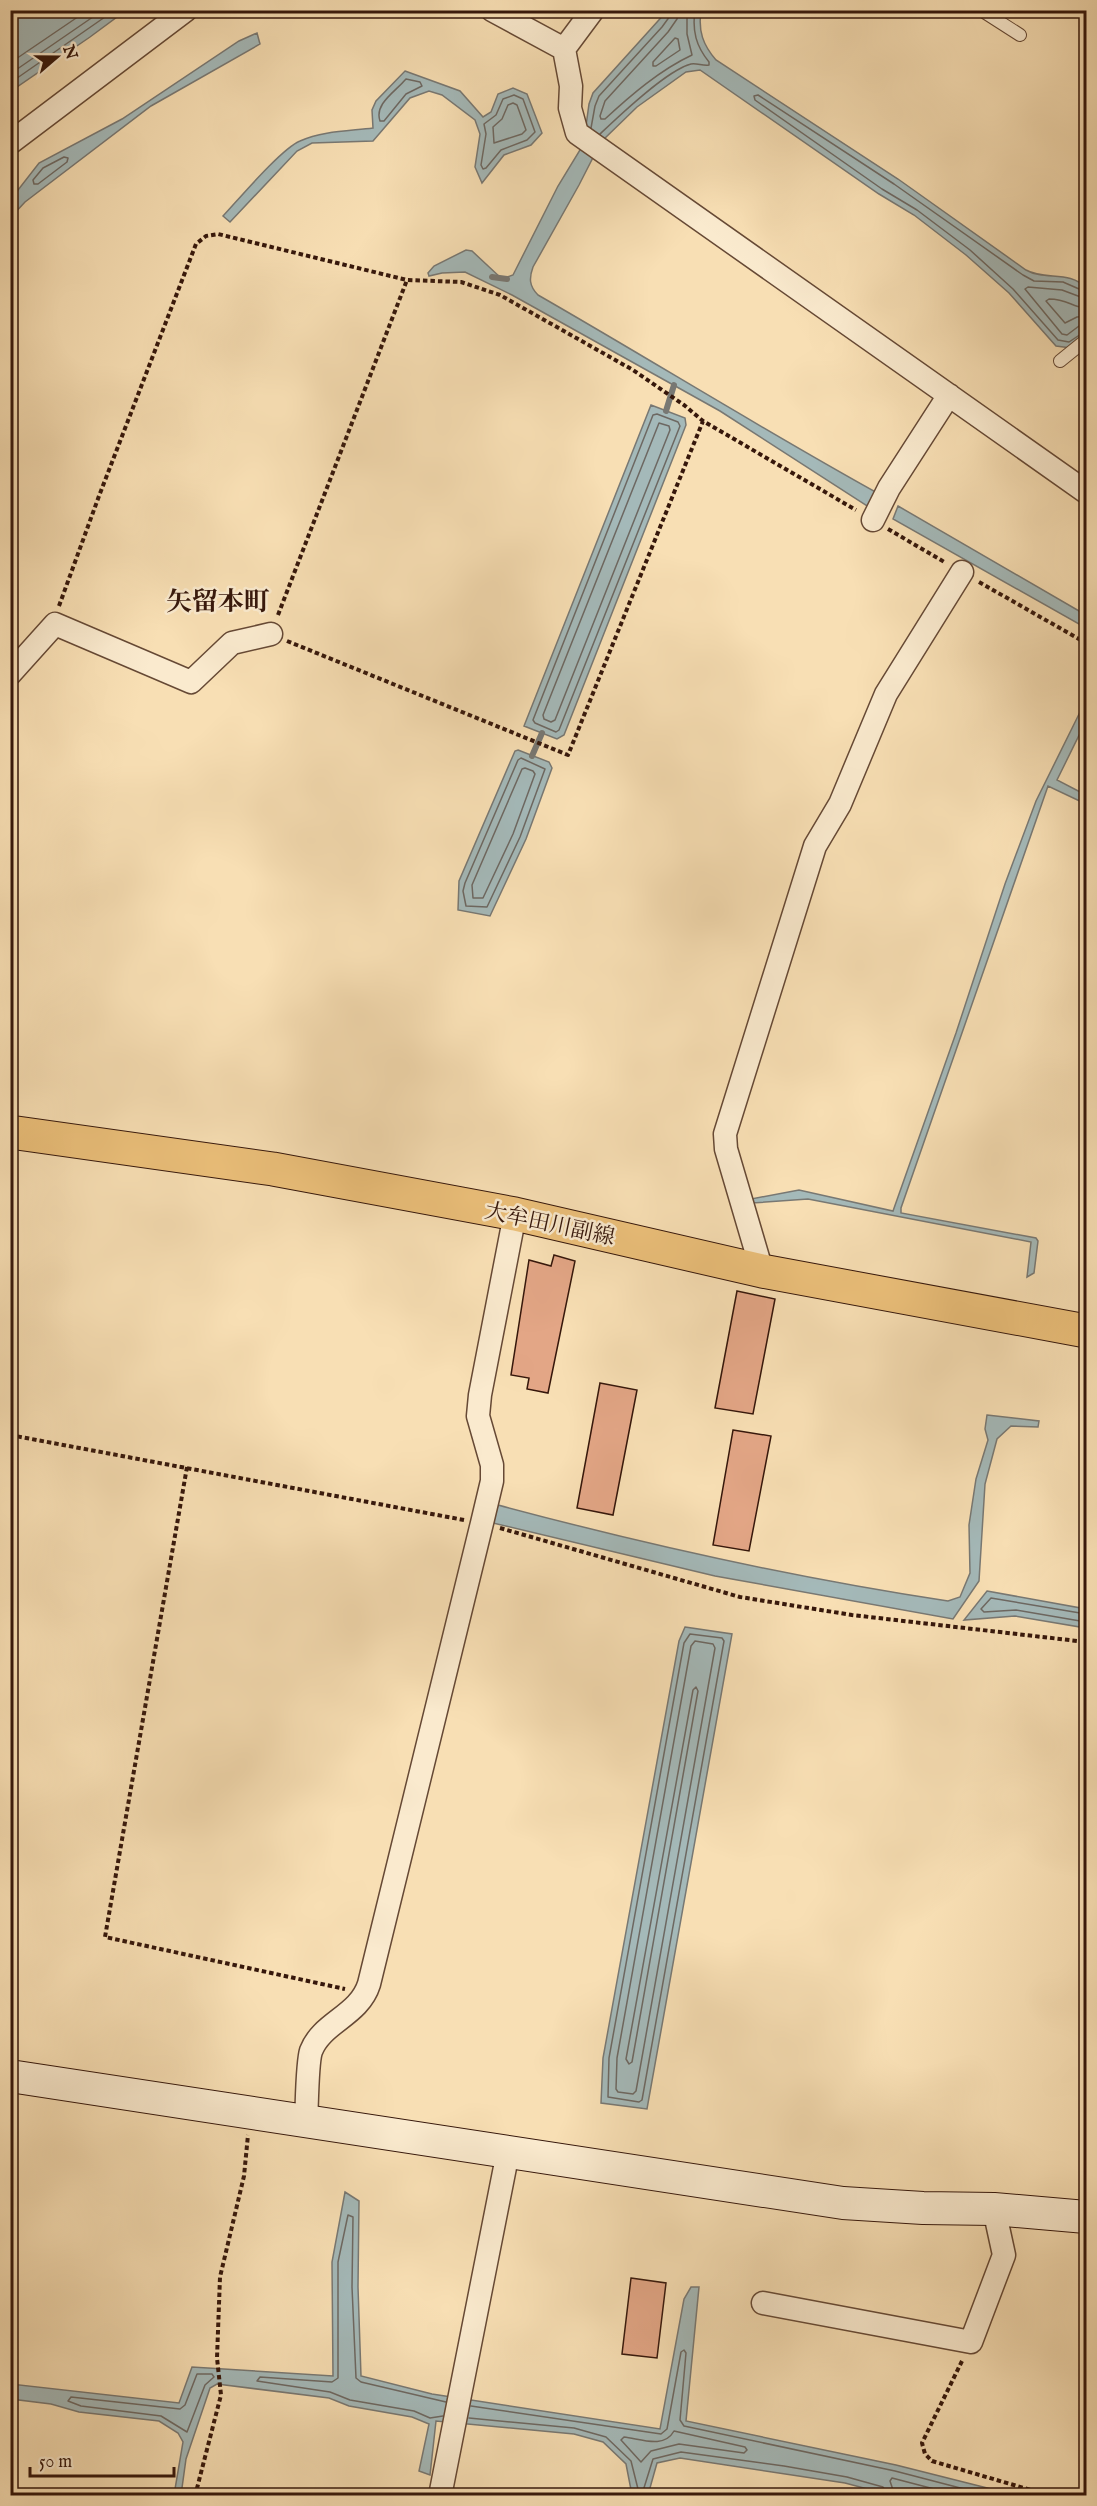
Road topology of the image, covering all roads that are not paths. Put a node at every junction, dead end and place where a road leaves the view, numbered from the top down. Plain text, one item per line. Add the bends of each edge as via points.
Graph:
1 (186, 10) edge
2 (492, 10) edge
3 (593, 10) edge
4 (981, 10) edge
5 (1020, 35) dead end
6 (564, 49) junction
7 (10, 143) edge
8 (1086, 340) edge
9 (1060, 361) dead end
10 (949, 395) junction
11 (1085, 487) edge
12 (875, 515) road end
13 (962, 572) road end
14 (271, 634) road end
15 (10, 674) edge
16 (10, 1132) edge
17 (515, 1214) junction
18 (762, 1271) junction
19 (1086, 1330) edge
20 (10, 2076) edge
21 (306, 2122) junction
22 (508, 2152) junction
23 (994, 2209) junction
24 (1086, 2217) edge
25 (763, 2302) dead end
26 (440, 2496) edge

1 - 7 street
2 - 6 street
3 - 6 street
4 - 5 lane
6 - 10 street via 572,86 570,108 577,133
8 - 9 lane
10 - 11 street
10 - 12 street
13 - 18 street via 886,694 840,804 815,846 725,1134
14 - 15 street via 232,643 191,682 55,624
16 - 17 main road, 大牟田川副線 via 273,1169
17 - 18 main road, 大牟田川副線
17 - 21 street via 478,1416 492,1465 492,1482 366,1993 358,2005 321,2035 311,2052
18 - 19 main road, 大牟田川副線
20 - 21 street
21 - 22 street
22 - 23 street via 843,2203
22 - 26 street
23 - 24 street
23 - 25 street via 1004,2255 971,2342

